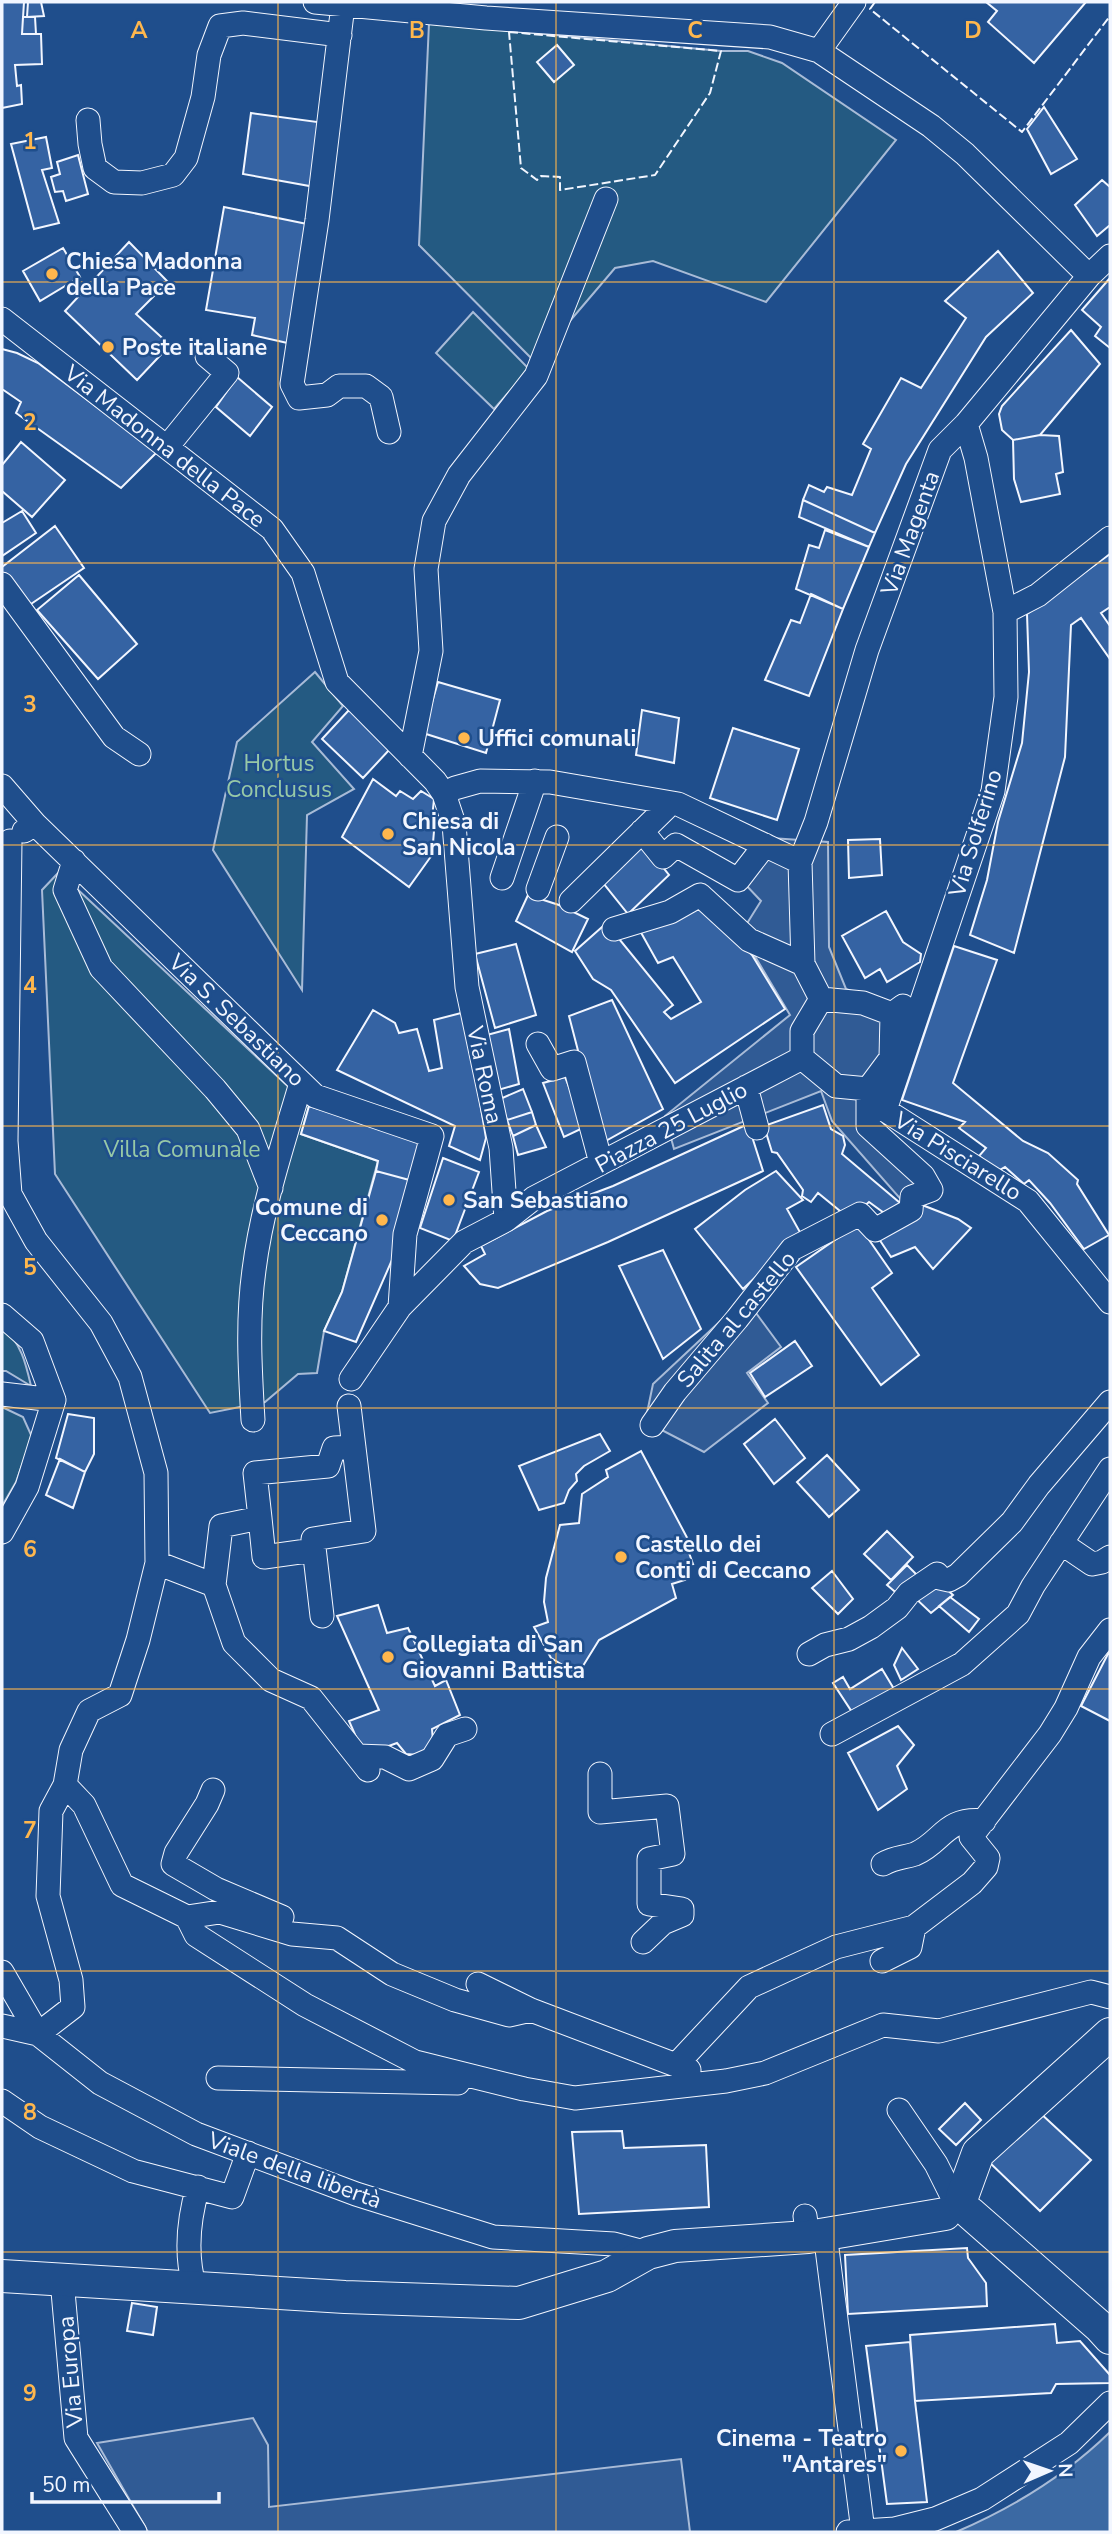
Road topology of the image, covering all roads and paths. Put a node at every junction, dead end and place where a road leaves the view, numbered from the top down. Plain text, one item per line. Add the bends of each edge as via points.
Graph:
1 (315, 2) edge
2 (854, 2) edge
3 (343, 5) junction
4 (485, 10) edge
5 (340, 35) junction
6 (819, 51) junction
7 (88, 120) dead end
8 (606, 198) dead end
9 (1110, 256) edge
10 (1089, 276) junction
11 (2, 319) edge
12 (207, 356) dead end
13 (966, 424) junction
14 (389, 432) dead end
15 (167, 447) junction
16 (1110, 538) edge
17 (2, 584) edge
18 (1005, 612) junction
19 (139, 754) dead end
20 (410, 756) junction
21 (535, 782) junction
22 (2, 786) edge
23 (444, 794) junction
24 (671, 803) junction
25 (35, 824) junction
26 (642, 831) junction
27 (557, 837) dead end
28 (6, 845) edge
29 (765, 845) junction
30 (74, 861) junction
31 (800, 862) junction
32 (502, 878) dead end
33 (538, 889) dead end
34 (571, 901) dead end
35 (614, 929) dead end
36 (803, 964) junction
37 (925, 990) junction
38 (821, 999) junction
39 (892, 1014) junction
40 (538, 1044) dead end
41 (802, 1058) junction
42 (301, 1083) junction
43 (746, 1087) junction
44 (869, 1089) junction
45 (757, 1128) dead end
46 (601, 1163) junction
47 (271, 1188) junction
48 (6, 1195) edge
49 (506, 1220) junction
50 (1110, 1302) edge
51 (400, 1307) junction
52 (2, 1315) edge
53 (351, 1379) dead end
54 (2, 1394) edge
55 (54, 1400) junction
56 (1110, 1402) edge
57 (349, 1406) dead end
58 (253, 1420) dead end
59 (652, 1425) dead end
60 (354, 1447) junction
61 (1110, 1469) edge
62 (260, 1518) junction
63 (2, 1532) edge
64 (1061, 1543) junction
65 (314, 1550) junction
66 (1110, 1557) edge
67 (157, 1563) junction
68 (214, 1585) junction
69 (322, 1616) dead end
70 (1110, 1630) edge
71 (809, 1654) dead end
72 (465, 1729) dead end
73 (832, 1734) dead end
74 (600, 1773) dead end
75 (65, 1785) junction
76 (213, 1790) dead end
77 (984, 1821) junction
78 (883, 1864) dead end
79 (187, 1917) junction
80 (914, 1927) junction
81 (312, 1936) junction
82 (643, 1942) dead end
83 (882, 1961) dead end
84 (2, 1972) edge
85 (478, 1984) dead end
86 (1110, 1997) edge
87 (531, 2010) junction
88 (2, 2026) edge
89 (38, 2034) junction
90 (1110, 2034) edge
91 (676, 2065) junction
92 (218, 2078) dead end
93 (477, 2078) junction
94 (726, 2081) junction
95 (2, 2101) edge
96 (899, 2110) dead end
97 (248, 2153) junction
98 (198, 2187) junction
99 (958, 2206) junction
100 (813, 2228) junction
101 (648, 2253) junction
102 (2, 2276) edge
103 (62, 2280) junction
104 (195, 2289) junction
105 (1105, 2332) edge
106 (1110, 2403) edge
107 (863, 2531) edge
108 (135, 2532) edge
109 (848, 2532) edge

1 - 3 street
2 - 6 street
3 - 4 street
3 - 5 street
4 - 6 street via 770,37
5 - 7 street via 243,23 220,26 209,55 192,139 186,158 173,175 142,183 114,182 95,168
5 - 14 street via 292,384 299,398 327,395 339,386 366,387 381,397
6 - 10 street via 965,154
8 - 20 street via 536,376 460,475 433,521 426,569 430,651
9 - 10 street, Via Magenta
10 - 13 street, Via Magenta
11 - 15 street, Via Madonna della Pace
12 - 15 street via 227,373
13 - 18 street, Via Solferino
13 - 31 street, Via Magenta via 940,450 866,650
15 - 20 street, Via Madonna della Pace via 272,528 303,573 337,682
16 - 18 street via 1038,595
17 - 19 street via 114,737
18 - 37 street, Via Solferino via 1006,697 993,791
20 - 23 street, Via Madonna della Pace
21 - 23 street via 480,781
21 - 24 street
21 - 32 street
22 - 25 street
23 - 49 street, Via Roma via 454,824 467,987 500,1149
24 - 26 street
24 - 29 street
25 - 28 street
25 - 30 street, Via S. Sebastiano
26 - 29 street via 663,857 676,845 738,880
26 - 34 street
27 - 33 street
28 - 48 street
29 - 31 street
30 - 42 street, Via S. Sebastiano
30 - 47 street via 65,890 101,968 248,1129
31 - 36 street
35 - 36 street via 670,912 700,895 749,940
36 - 38 street
37 - 39 street
37 - 50 street, Via Pisciarello via 885,1110 1028,1201
38 - 39 street via 863,1003
38 - 41 street via 803,1031
39 - 44 street via 891,1058
40 - 46 street via 552,1069 574,1062
41 - 43 street, Piazza 25 Luglio
41 - 44 street via 836,1086
42 - 47 street
42 - 51 street, Via S. Sebastiano via 315,1096 432,1136 405,1234
43 - 45 street
43 - 46 street, Piazza 25 Luglio
44 - 59 street, Salita al castello via 869,1126 923,1176 931,1190 912,1197 911,1210 876,1230 860,1214 792,1249
46 - 49 street, Piazza 25 Luglio via 534,1198
47 - 58 street via 254,1269 249,1362
48 - 67 street via 101,1323 130,1377 156,1473
49 - 51 street via 464,1242
51 - 53 street
52 - 55 street via 32,1341
54 - 55 street
55 - 63 street via 27,1487
56 - 71 street via 1012,1522 958,1575 949,1580 937,1574 870,1627
57 - 60 street
60 - 62 street via 334,1448 328,1466 255,1474
60 - 65 street via 364,1531 313,1539
61 - 64 street
62 - 65 street via 264,1557
62 - 68 street via 221,1526
64 - 66 street via 1092,1564
64 - 73 street via 1018,1614 962,1664
65 - 69 street
67 - 68 street
67 - 75 street via 120,1695 89,1711 71,1750
68 - 72 street via 234,1643 271,1681 311,1698 363,1763 385,1756 409,1769 432,1759 447,1735
70 - 77 street via 1089,1657 1061,1717
74 - 82 street via 600,1812 667,1806 673,1854 649,1859 649,1904 682,1909 682,1915 663,1923
75 - 79 street via 84,1805 122,1885
75 - 89 street via 51,1811 48,1896 71,1980 73,2007
76 - 81 street via 173,1864 216,1889 298,1923
77 - 78 street via 962,1822 944,1830 917,1853
77 - 80 street via 971,1836 988,1858 986,1867
79 - 81 street via 220,1912
79 - 93 street via 197,1934 305,2006 415,2062
80 - 83 street via 910,1947
80 - 91 street via 836,1947 748,1987
81 - 87 street via 337,1938 392,1973 455,2000 509,2015
84 - 89 street, Viale della libertà
85 - 87 street
86 - 94 street via 1091,1992 939,2031 883,2025 765,2073
87 - 91 street
88 - 89 street
89 - 97 street, Viale della libertà via 100,2083 195,2134
90 - 99 main road via 978,2153
91 - 94 street
92 - 93 street via 466,2083
93 - 94 street via 575,2098
95 - 98 street via 40,2127 133,2171
96 - 99 street
97 - 98 street via 232,2197
97 - 101 street, Viale della libertà via 356,2194 493,2236 614,2244
98 - 104 street via 189,2253
99 - 100 main road
99 - 105 main road
100 - 101 main road
100 - 107 street
101 - 104 main road via 607,2276 519,2304
102 - 103 main road
103 - 104 main road
103 - 108 street, Via Europa via 76,2438
106 - 107 street via 1069,2443 982,2499 935,2519
107 - 109 street

